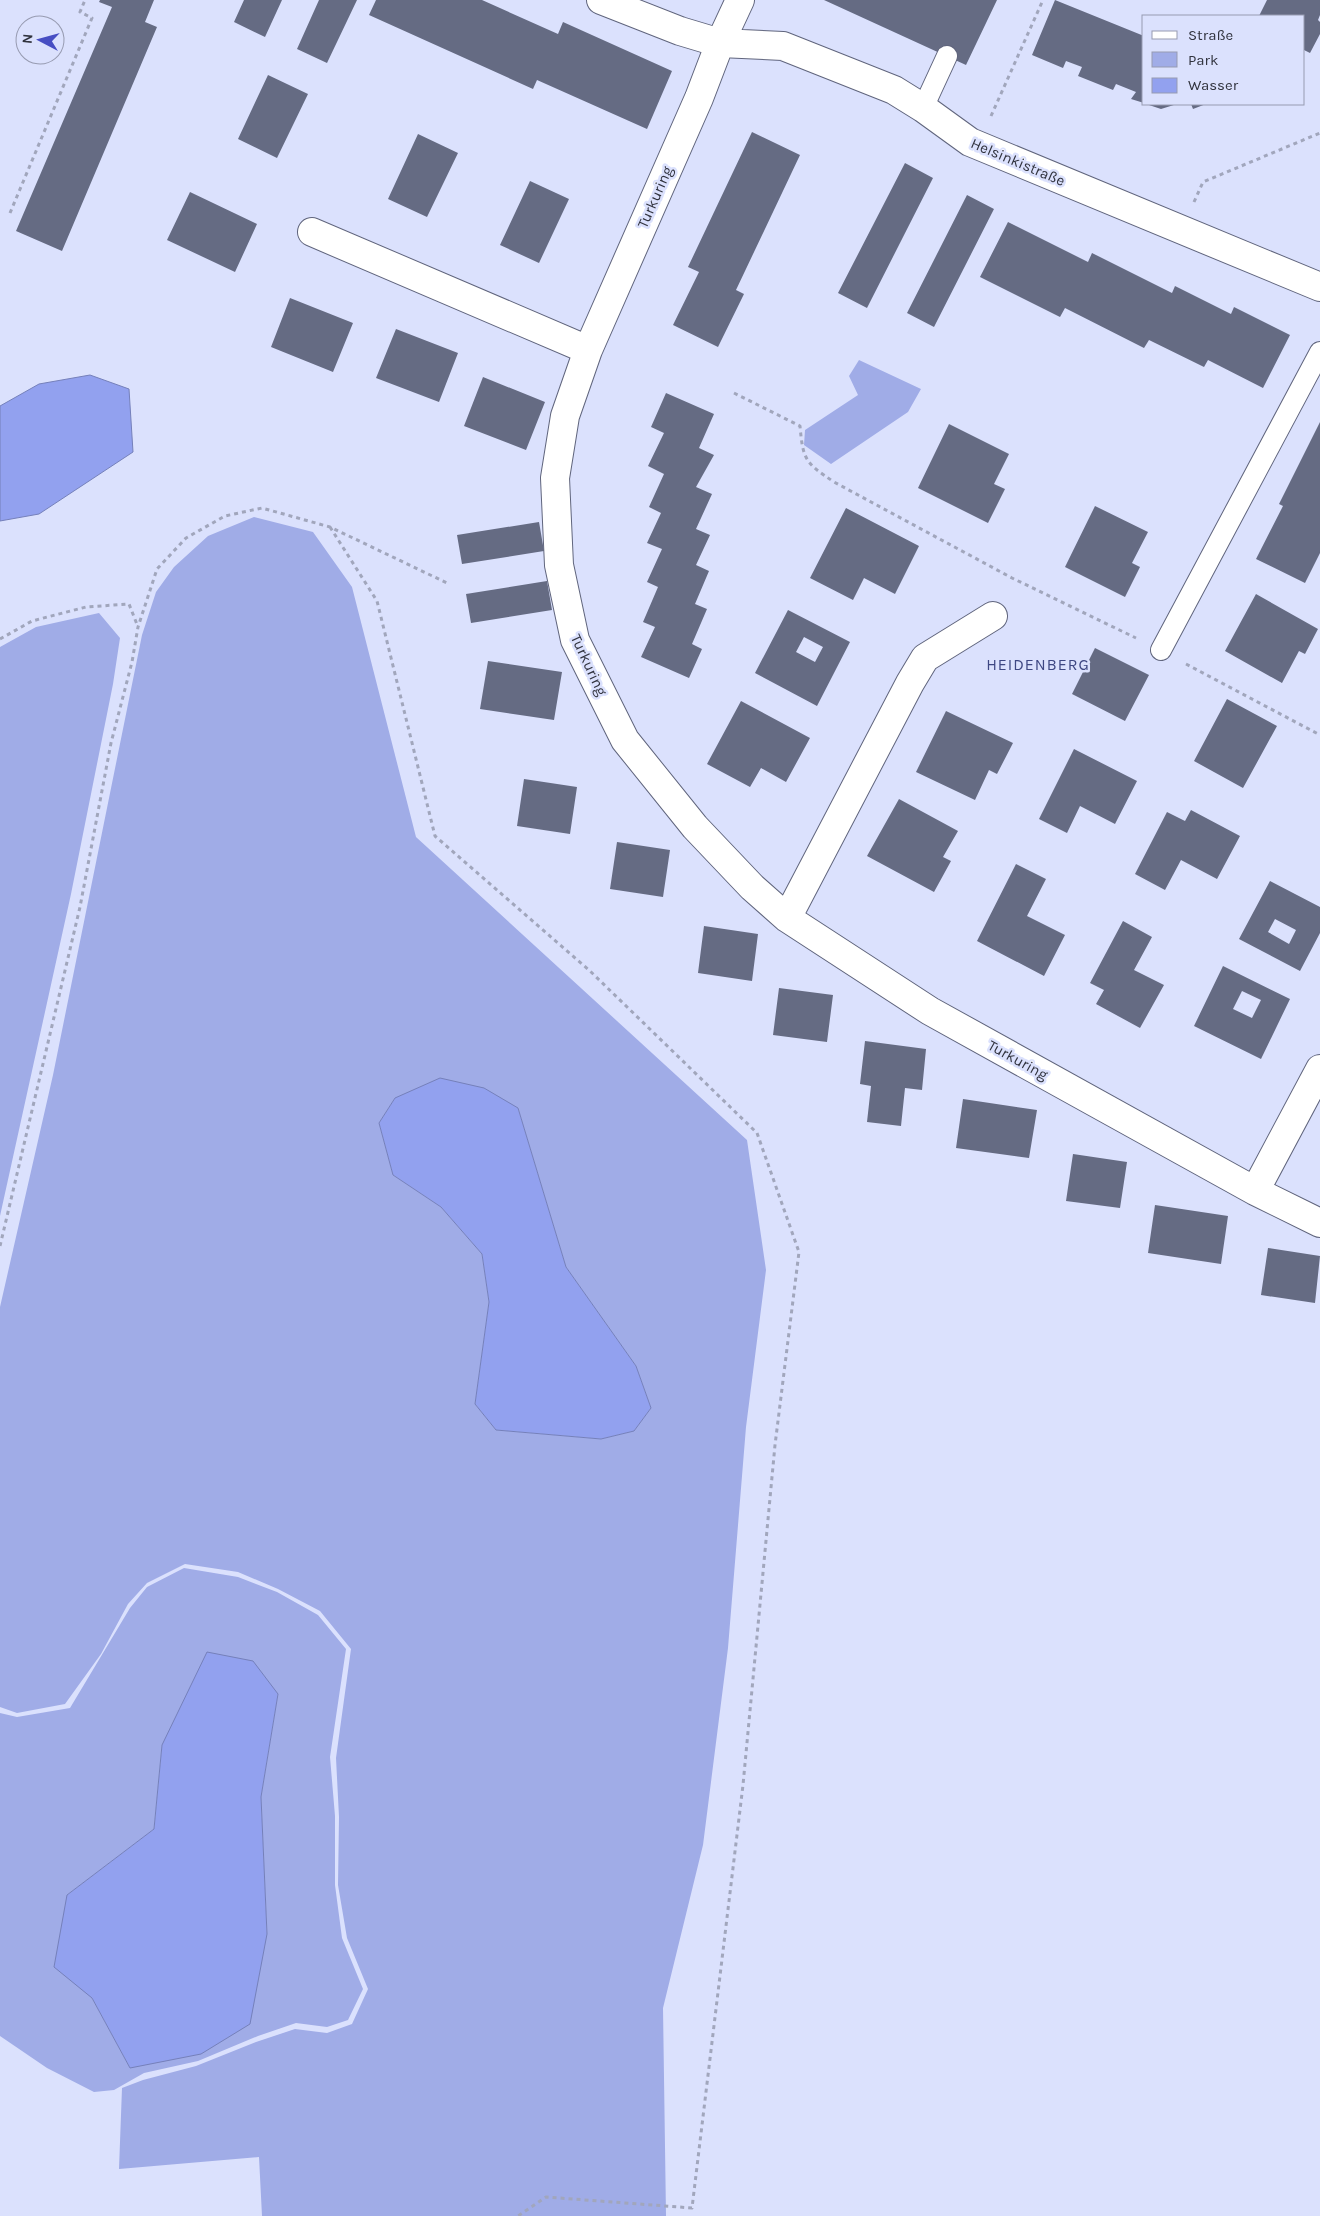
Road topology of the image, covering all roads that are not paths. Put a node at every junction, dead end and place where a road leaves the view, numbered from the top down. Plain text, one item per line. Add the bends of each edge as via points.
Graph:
1 (601, 0) edge
2 (740, 0) edge
3 (720, 43) junction
4 (947, 56) dead end
5 (923, 108) junction
6 (312, 232) dead end
7 (1320, 287) edge
8 (588, 350) junction
9 (1320, 352) edge
10 (993, 616) dead end
11 (1161, 650) road end
12 (787, 918) junction
13 (1320, 1069) edge
14 (1255, 1191) junction
15 (1320, 1223) edge

1 - 3 street, Helsinkistraße
2 - 3 street
3 - 5 street, Helsinkistraße via 783,46 894,90
3 - 8 street, Turkuring
4 - 5 lane
5 - 7 street, Helsinkistraße via 977,146
6 - 8 street
8 - 12 street, Turkuring via 565,416 556,478 559,565 575,640 625,740 695,827 752,887
9 - 11 lane
10 - 12 street via 925,658
12 - 14 street, Turkuring via 930,1011
13 - 14 street
14 - 15 street, Turkuring

